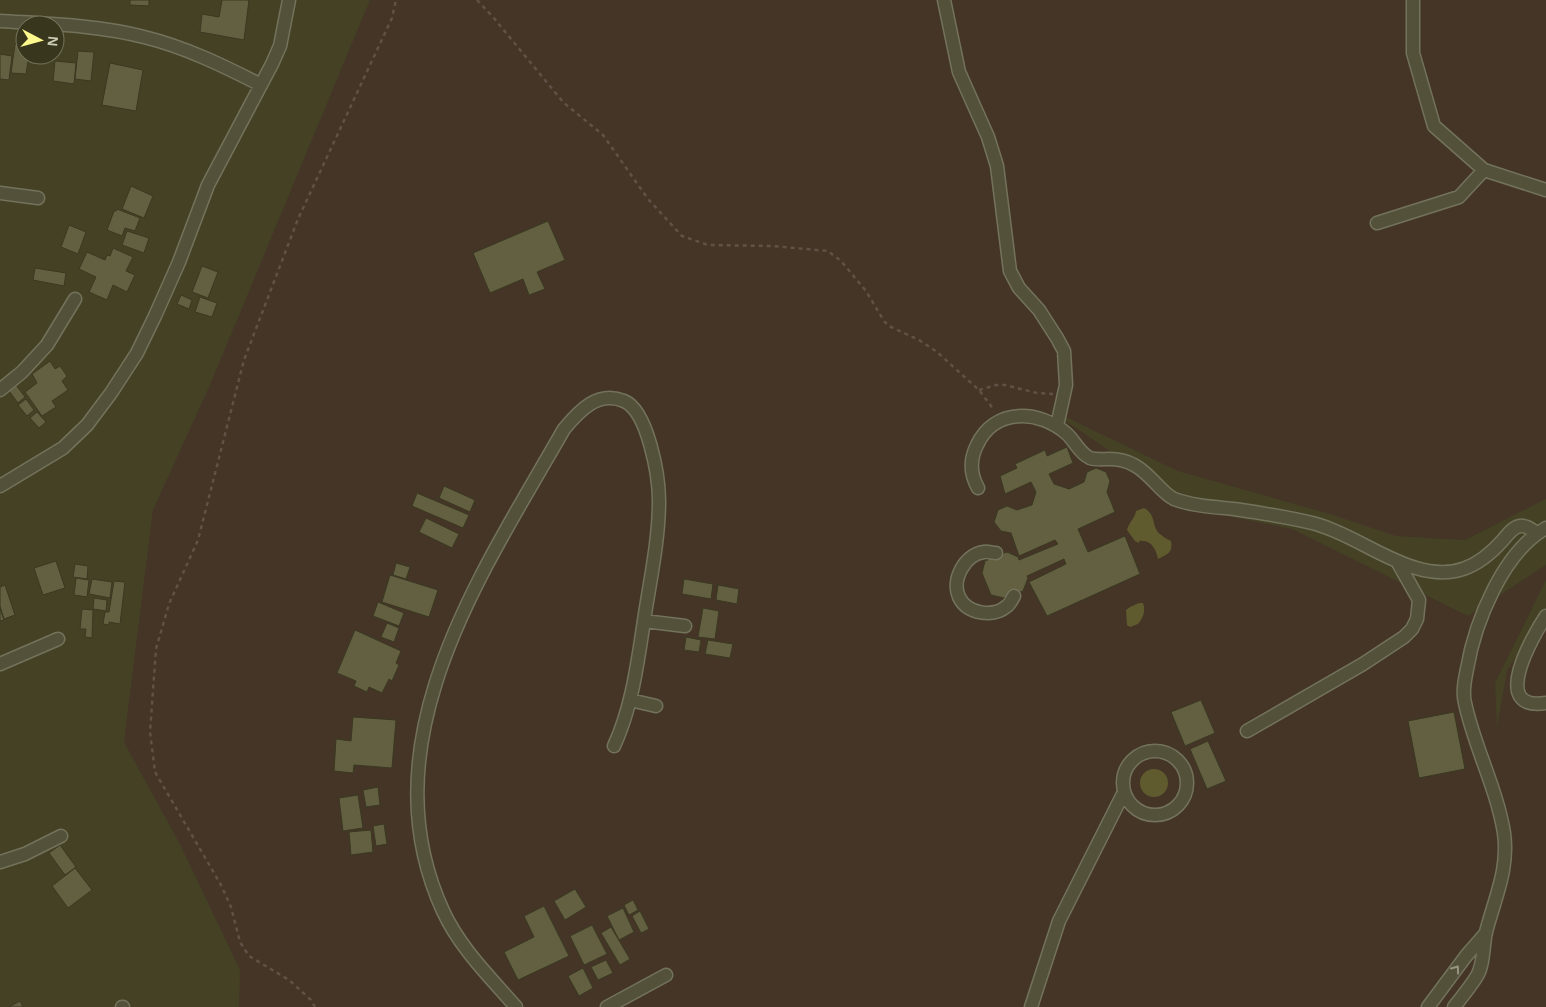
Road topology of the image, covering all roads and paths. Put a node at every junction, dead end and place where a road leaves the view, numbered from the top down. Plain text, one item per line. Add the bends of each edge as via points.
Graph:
1 (289, 0) edge
2 (396, 0) edge
3 (477, 0) edge
4 (944, 0) edge
5 (1413, 0) edge
6 (0, 22) edge
7 (261, 85) junction
8 (1484, 170) junction
9 (1546, 190) edge
10 (0, 193) edge
11 (38, 198) dead end
12 (1377, 223) dead end
13 (75, 299) dead end
14 (0, 390) edge
15 (979, 390) junction
16 (1064, 396) junction
17 (1001, 420) junction
18 (1057, 426) junction
19 (0, 486) edge
20 (978, 488) dead end
21 (1542, 530) edge
22 (996, 554) dead end
23 (1397, 561) junction
24 (1014, 596) dead end
25 (1546, 616) edge
26 (644, 621) junction
27 (685, 626) dead end
28 (58, 639) dead end
29 (0, 664) edge
30 (630, 700) junction
31 (1546, 703) edge
32 (656, 706) dead end
33 (1247, 731) dead end
34 (614, 746) dead end
35 (1124, 792) junction
36 (61, 836) dead end
37 (0, 862) edge
38 (1486, 933) junction
39 (666, 975) dead end
40 (315, 1007) edge
41 (516, 1007) edge
42 (607, 1007) edge
43 (1031, 1007) edge
44 (1428, 1007) edge
45 (1454, 1007) edge

1 - 7 street via 280,46
2 - 40 path via 392,18 298,219 244,360 198,540 169,604 156,649 150,732 154,772 221,885 232,907 240,942 249,956 288,980
3 - 15 path via 563,102 603,135 648,200 682,236 708,245 828,251 841,261 866,291 889,326 937,352
4 - 16 street via 959,72 988,137 997,166 1010,271 1064,351
5 - 8 street via 1413,53 1434,126
6 - 7 street via 71,26 144,37 208,60
7 - 19 street via 208,184 179,262 137,353 111,393 87,425 63,448
8 - 9 street
8 - 12 street via 1459,197
10 - 11 street
13 - 14 street via 47,345
15 - 16 path via 1005,385
15 - 17 path
16 - 18 street
17 - 18 street via 1020,415
17 - 20 street via 978,443 972,460
18 - 23 street via 1090,458 1135,465 1172,498 1317,525
21 - 23 street via 1519,526 1512,529 1476,564 1445,573
21 - 38 street via 1511,560 1498,580 1469,656 1465,680 1464,701 1504,833 1503,875
22 - 24 street via 983,552 965,561 958,576 959,597 975,612 990,613 1007,606
23 - 33 street via 1419,600 1417,619 1412,629 1363,664
25 - 31 street via 1521,664 1517,684 1523,700 1532,704
26 - 27 street
26 - 30 street
26 - 41 street via 658,514 655,464 644,425 630,403 608,398 596,400 564,429 470,596 437,676 420,748 419,821 434,889 459,937
28 - 29 street
30 - 32 street
30 - 34 street
35 - 35 street via 1124,772 1133,759 1146,752 1156,750 1175,758 1186,776 1187,787 1177,806 1157,815 1136,809
35 - 43 street via 1059,921
36 - 37 street
44 -> 38 street
38 - 45 street via 1477,975
39 - 42 street

